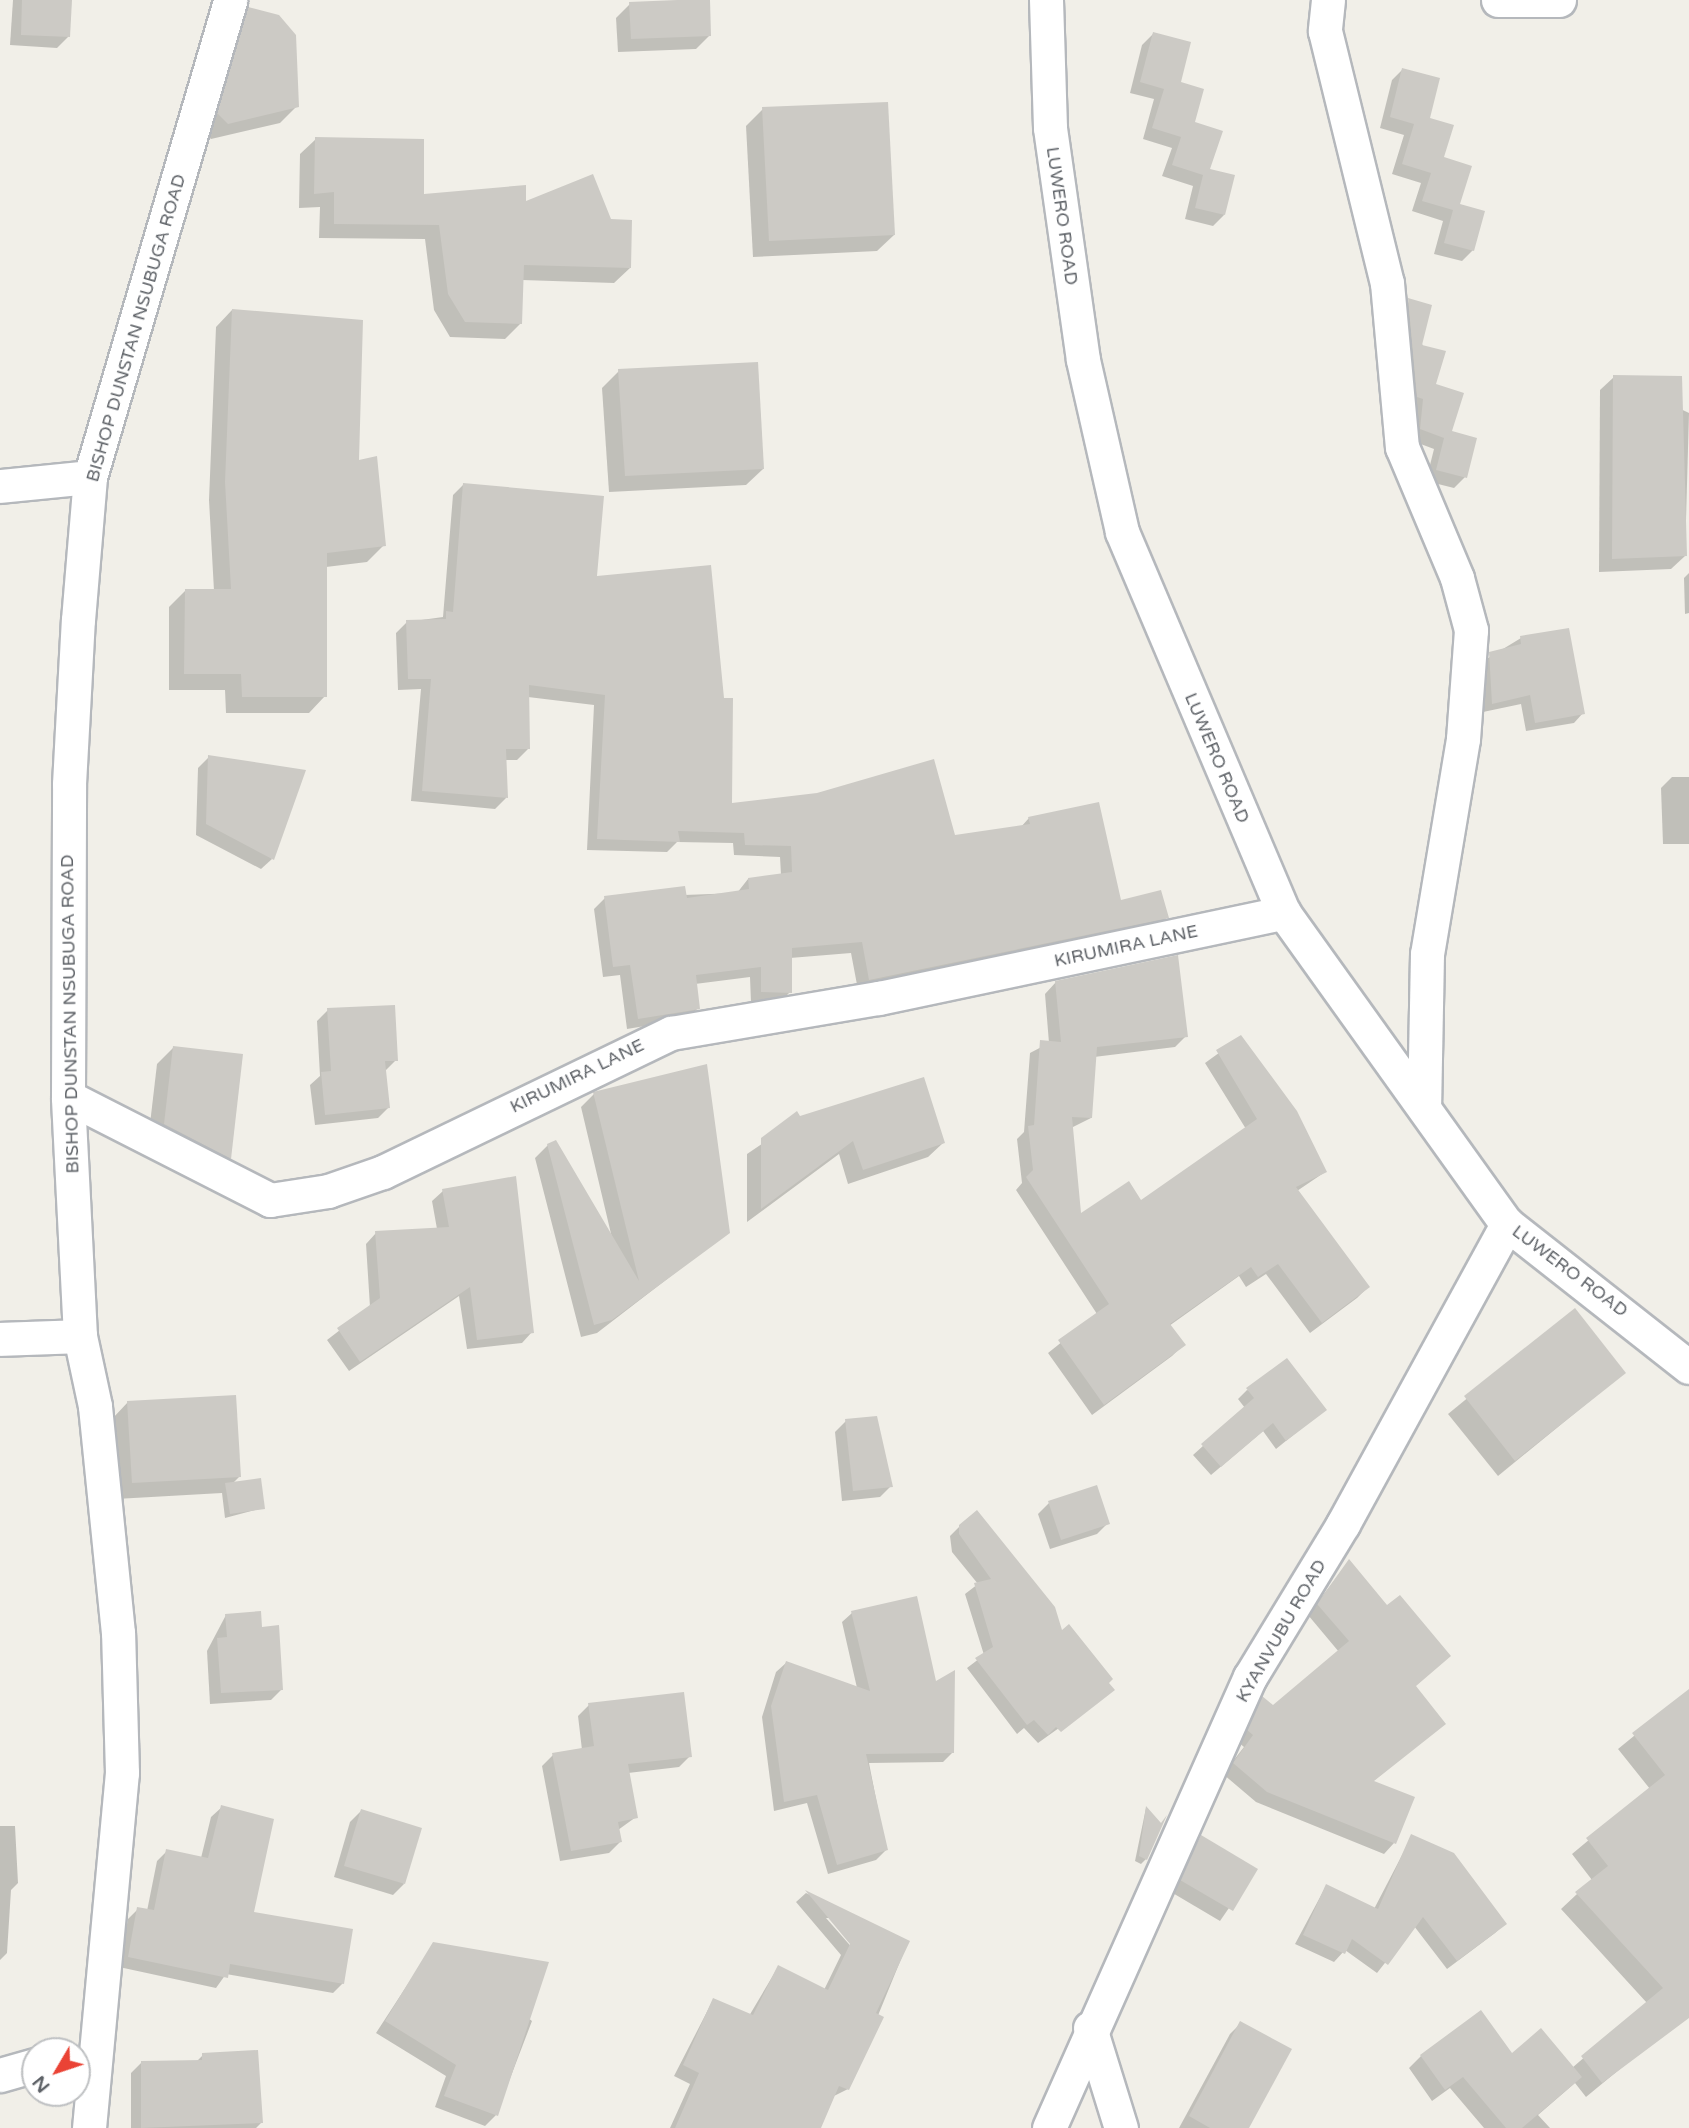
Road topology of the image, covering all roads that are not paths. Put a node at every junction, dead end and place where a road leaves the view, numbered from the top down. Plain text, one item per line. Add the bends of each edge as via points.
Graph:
1 (230, 0) edge
2 (1046, 0) edge
3 (1328, 0) edge
4 (1498, 0) edge
5 (1559, 0) edge
6 (90, 477) junction
7 (0, 486) edge
8 (1284, 913) junction
9 (68, 1097) junction
10 (1424, 1105) junction
11 (1507, 1224) junction
12 (80, 1336) junction
13 (0, 1339) edge
14 (1689, 1367) edge
15 (1090, 2028) junction
16 (90, 2037) edge
17 (21, 2069) edge
18 (0, 2075) edge
19 (89, 2107) edge
20 (89, 2128) edge
21 (1049, 2128) edge
22 (1121, 2128) edge

1 - 6 street, BISHOP DUNSTAN NSUBUGA ROAD
2 - 8 street, LUWERO ROAD via 1052,141 1083,360 1122,532
3 - 10 street via 1325,31 1387,283 1402,447 1457,578 1471,631 1462,739 1427,954
4 - 5 street
6 - 7 street
6 - 9 street, BISHOP DUNSTAN NSUBUGA ROAD via 69,784
8 - 9 street, KIRUMIRA LANE via 879,998 671,1033 383,1172 328,1191 270,1200
8 - 10 street, LUWERO ROAD
9 - 12 street, BISHOP DUNSTAN NSUBUGA ROAD
10 - 11 street, LUWERO ROAD
11 - 14 street, LUWERO ROAD
11 - 15 street, KYANVUBU ROAD via 1343,1524 1250,1677
12 - 13 street
12 - 16 street, BISHOP DUNSTAN NSUBUGA ROAD via 112,1578 122,1748
15 - 21 street, KYANVUBU ROAD
15 - 22 street
17 - 18 street
19 - 20 street, BISHOP DUNSTAN NSUBUGA ROAD

